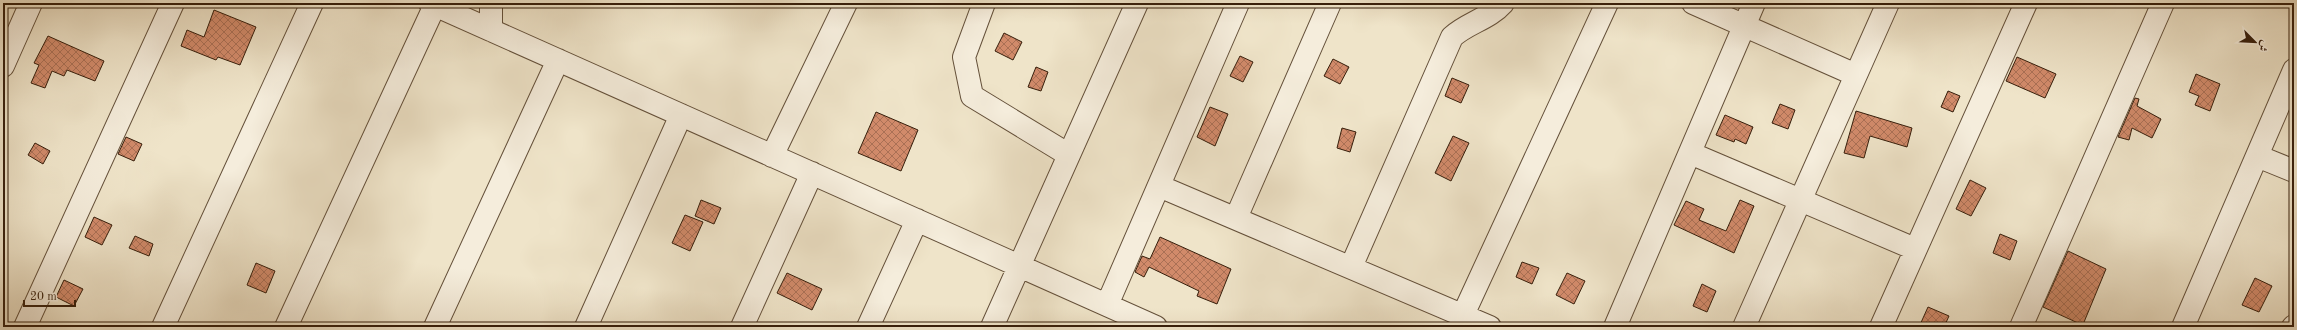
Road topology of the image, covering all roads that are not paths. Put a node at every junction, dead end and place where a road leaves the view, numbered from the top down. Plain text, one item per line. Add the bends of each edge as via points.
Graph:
1 (31, 3) edge
2 (173, 3) edge
3 (312, 3) edge
4 (491, 3) edge
5 (846, 3) edge
6 (984, 3) edge
7 (1137, 3) edge
8 (1238, 3) edge
9 (1330, 3) edge
10 (1503, 3) edge
11 (1607, 3) edge
12 (1693, 3) edge
13 (1754, 3) edge
14 (1888, 3) edge
15 (2026, 3) edge
16 (2163, 3) edge
17 (433, 4) edge
18 (1745, 26) junction
19 (491, 30) junction
20 (558, 60) junction
21 (3, 66) edge
22 (2294, 70) edge
23 (1856, 75) junction
24 (681, 115) junction
25 (1690, 153) junction
26 (1069, 155) junction
27 (772, 156) junction
28 (2257, 156) junction
29 (2294, 171) edge
30 (812, 173) junction
31 (1159, 186) junction
32 (1801, 200) junction
33 (1236, 218) junction
34 (917, 220) junction
35 (1916, 249) junction
36 (1020, 266) junction
37 (1351, 267) junction
38 (1114, 314) edge
39 (1463, 316) junction
40 (25, 327) edge
41 (163, 327) edge
42 (286, 327) edge
43 (435, 327) edge
44 (586, 327) edge
45 (742, 327) edge
46 (868, 327) edge
47 (992, 327) edge
48 (1156, 327) edge
49 (1490, 327) edge
50 (1615, 327) edge
51 (1744, 327) edge
52 (1881, 327) edge
53 (2021, 327) edge
54 (2183, 327) edge

1 - 21 street
2 - 40 street
3 - 41 street
4 - 19 street
5 - 27 street
6 - 26 street via 964,57 972,96
7 - 26 street
8 - 31 street
9 - 33 street
10 - 37 street via 1452,37
11 - 39 street
12 - 18 street
13 - 18 street
14 - 23 street
15 - 35 street
16 - 53 street
17 - 19 street
17 - 42 street
18 - 23 street
18 - 25 street
19 - 20 street
20 - 24 street
20 - 43 street
22 - 28 street
23 - 32 street
24 - 27 street
24 - 44 street
25 - 32 street
25 - 50 street
26 - 36 street
27 - 30 street
28 - 29 street
28 - 54 street
30 - 34 street
30 - 45 street
31 - 33 street
31 - 38 street
32 - 35 street
32 - 51 street
33 - 37 street
34 - 36 street
34 - 46 street
35 - 52 street
36 - 38 street
36 - 47 street
37 - 39 street
38 - 48 street
39 - 49 street

